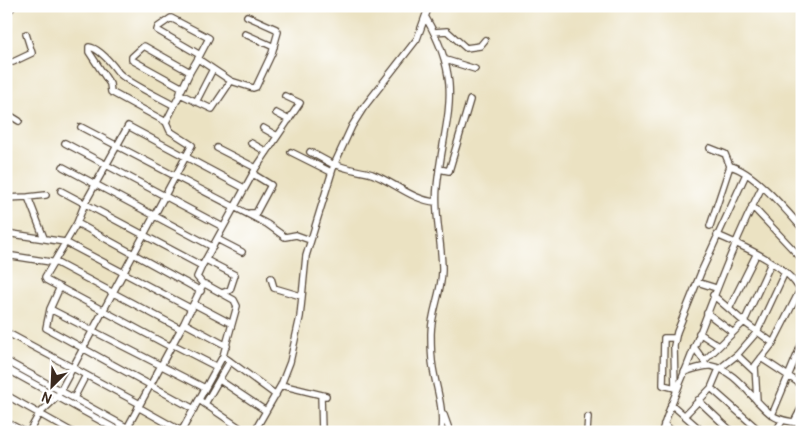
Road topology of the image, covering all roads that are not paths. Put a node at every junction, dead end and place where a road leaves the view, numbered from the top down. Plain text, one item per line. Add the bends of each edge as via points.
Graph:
1 (13, 6) edge
2 (429, 6) edge
3 (6, 14) edge
4 (247, 16) dead end
5 (426, 18) junction
6 (434, 32) junction
7 (26, 34) dead end
8 (245, 34) dead end
9 (485, 40) dead end
10 (274, 47) junction
11 (199, 57) junction
12 (446, 60) junction
13 (6, 62) edge
14 (475, 69) dead end
15 (213, 70) junction
16 (190, 72) junction
17 (119, 74) junction
18 (231, 81) junction
19 (110, 86) junction
20 (181, 91) junction
21 (285, 96) dead end
22 (470, 100) dead end
23 (196, 102) junction
24 (174, 105) junction
25 (6, 113) edge
26 (276, 113) dead end
27 (289, 120) junction
28 (19, 121) dead end
29 (166, 122) junction
30 (81, 127) dead end
31 (263, 128) dead end
32 (277, 136) junction
33 (65, 143) dead end
34 (251, 143) dead end
35 (117, 146) junction
36 (217, 148) dead end
37 (710, 148) dead end
38 (267, 152) junction
39 (291, 152) dead end
40 (310, 152) dead end
41 (186, 158) junction
42 (334, 164) junction
43 (106, 165) junction
44 (63, 166) dead end
45 (730, 166) junction
46 (440, 170) junction
47 (255, 171) junction
48 (332, 172) junction
49 (746, 174) junction
50 (175, 177) junction
51 (96, 184) junction
52 (762, 187) junction
53 (244, 188) junction
54 (61, 191) dead end
55 (46, 194) dead end
56 (165, 196) junction
57 (28, 197) junction
58 (6, 198) edge
59 (436, 202) junction
60 (85, 203) junction
61 (234, 206) junction
62 (752, 206) junction
63 (154, 216) junction
64 (77, 222) junction
65 (710, 226) dead end
66 (223, 227) junction
67 (802, 228) edge
68 (6, 233) edge
69 (144, 234) junction
70 (717, 236) junction
71 (44, 238) junction
72 (217, 239) junction
73 (310, 240) junction
74 (65, 242) junction
75 (735, 243) junction
76 (213, 247) junction
77 (242, 252) dead end
78 (133, 254) junction
79 (756, 254) junction
80 (6, 255) edge
81 (802, 259) edge
82 (53, 262) junction
83 (204, 263) junction
84 (771, 263) junction
85 (785, 272) junction
86 (123, 273) junction
87 (271, 278) dead end
88 (697, 282) junction
89 (203, 284) junction
90 (60, 288) junction
91 (716, 288) junction
92 (801, 288) edge
93 (201, 291) junction
94 (113, 292) junction
95 (222, 293) junction
96 (713, 294) junction
97 (301, 296) junction
98 (802, 296) edge
99 (193, 306) junction
100 (50, 309) junction
101 (729, 309) junction
102 (102, 311) junction
103 (707, 313) junction
104 (744, 322) junction
105 (232, 324) junction
106 (183, 326) junction
107 (92, 330) junction
108 (6, 332) edge
109 (732, 332) junction
110 (757, 332) junction
111 (699, 333) junction
112 (675, 338) junction
113 (773, 343) junction
114 (802, 343) edge
115 (172, 345) junction
116 (227, 346) junction
117 (719, 346) junction
118 (694, 347) junction
119 (82, 349) junction
120 (737, 354) junction
121 (223, 356) junction
122 (761, 358) junction
123 (8, 360) edge
124 (230, 361) junction
125 (705, 363) junction
126 (161, 366) junction
127 (217, 367) junction
128 (72, 368) junction
129 (719, 369) junction
130 (6, 370) edge
131 (754, 371) junction
132 (684, 372) junction
133 (86, 376) junction
134 (788, 376) junction
135 (220, 378) junction
136 (150, 385) junction
137 (281, 385) junction
138 (802, 386) edge
139 (205, 388) junction
140 (711, 388) junction
141 (675, 389) junction
142 (60, 390) junction
143 (6, 395) edge
144 (276, 396) junction
145 (57, 397) junction
146 (74, 398) junction
147 (698, 400) junction
148 (757, 401) junction
149 (202, 402) junction
150 (671, 404) junction
151 (139, 406) junction
152 (802, 407) edge
153 (194, 409) junction
154 (266, 411) junction
155 (443, 413) junction
156 (39, 414) junction
157 (685, 415) junction
158 (772, 416) junction
159 (588, 417) dead end
160 (783, 420) junction
161 (6, 422) edge
162 (794, 422) junction
163 (802, 423) edge
164 (258, 424) junction
165 (664, 424) junction
166 (124, 430) edge
167 (181, 431) edge
168 (25, 432) edge
169 (29, 432) edge
170 (72, 432) edge
171 (136, 432) edge
172 (246, 432) edge
173 (254, 432) edge
174 (261, 432) edge
175 (322, 432) edge
176 (441, 432) edge
177 (450, 432) edge
178 (587, 432) edge
179 (662, 432) edge
180 (673, 432) edge
181 (704, 432) edge
182 (732, 432) edge
183 (762, 432) edge
184 (775, 432) edge

1 - 3 street
2 - 5 street
4 - 10 street via 277,30
5 - 6 street
5 - 42 street via 417,39 358,116
6 - 9 street via 449,32 466,48 480,46
6 - 12 street
7 - 13 street via 32,53
8 - 10 street
10 - 18 street via 255,88
11 - 11 street via 209,38 171,18 158,27 157,30
11 - 15 street
11 - 16 street
12 - 14 street
12 - 46 street via 450,95
15 - 18 street
15 - 23 street
16 - 20 street
16 - 20 street via 144,46 132,57
17 - 19 street
17 - 19 street via 94,48 89,47
17 - 24 street
18 - 23 street via 213,109
19 - 29 street via 111,92
20 - 23 street
20 - 24 street
21 - 27 street via 300,103
22 - 46 street via 449,171
24 - 29 street
25 - 28 street
26 - 27 street
27 - 32 street
29 - 41 street via 170,131 191,142
30 - 35 street
31 - 32 street
32 - 38 street
33 - 43 street
34 - 38 street
35 - 41 street via 129,126
35 - 43 street
35 - 50 street
36 - 47 street
37 - 45 street via 725,154
38 - 47 street
39 - 48 street
40 - 42 street
41 - 50 street
41 - 53 street
42 - 48 street
42 - 59 street via 372,174 409,194
43 - 51 street
43 - 56 street
44 - 51 street
45 - 49 street
45 - 65 street
46 - 59 street
47 - 53 street
47 - 61 street via 271,185 256,213
48 - 73 street
49 - 52 street
49 - 70 street
50 - 56 street
50 - 61 street
51 - 60 street
51 - 63 street
52 - 62 street
52 - 67 street
53 - 61 street
54 - 60 street
55 - 57 street
56 - 63 street
56 - 66 street
57 - 58 street
57 - 71 street
59 - 155 street via 442,271 432,324 432,356
60 - 64 street
60 - 69 street
61 - 66 street
61 - 73 street via 283,236 296,235
62 - 75 street
62 - 81 street
63 - 69 street
63 - 76 street
64 - 74 street
64 - 78 street
66 - 72 street
68 - 71 street
69 - 78 street
69 - 83 street
70 - 75 street
70 - 88 street
71 - 74 street
72 - 76 street
72 - 77 street
73 - 97 street
74 - 82 street
74 - 86 street
75 - 79 street
75 - 91 street
76 - 83 street
78 - 86 street
78 - 93 street
79 - 84 street
79 - 101 street
80 - 82 street
82 - 90 street via 45,279
82 - 94 street
83 - 89 street via 197,277
83 - 95 street via 235,275 230,290
84 - 85 street
84 - 104 street
85 - 92 street
85 - 110 street
86 - 94 street
86 - 99 street
87 - 97 street via 274,288
88 - 91 street
88 - 112 street
89 - 93 street
89 - 95 street
90 - 100 street
90 - 102 street
91 - 96 street
92 - 98 street
92 - 113 street
93 - 99 street
94 - 102 street
94 - 106 street
95 - 105 street via 237,302
96 - 101 street
96 - 103 street
97 - 137 street via 298,331
99 - 105 street
99 - 106 street
100 - 107 street
100 - 119 street via 44,325 46,328
101 - 104 street
102 - 107 street
102 - 115 street
103 - 109 street
103 - 111 street
104 - 109 street
104 - 110 street
105 - 116 street
106 - 115 street
106 - 116 street
107 - 119 street
107 - 126 street
108 - 128 street
109 - 117 street
110 - 113 street
110 - 120 street
111 - 117 street
111 - 118 street
112 - 141 street
112 - 141 street via 664,338 662,354 663,385
113 - 122 street
114 - 134 street
115 - 126 street
115 - 127 street
116 - 121 street
117 - 125 street
118 - 125 street
118 - 132 street
119 - 128 street
119 - 136 street
120 - 129 street
120 - 131 street
121 - 124 street
121 - 127 street
122 - 131 street
122 - 134 street
123 - 130 street
123 - 142 street
124 - 135 street
124 - 144 street
125 - 129 street
125 - 132 street
126 - 136 street
126 - 139 street
127 - 139 street
128 - 133 street
128 - 142 street
129 - 140 street
129 - 148 street
130 - 145 street
131 - 148 street
132 - 141 street
133 - 146 street
133 - 151 street
134 - 138 street
134 - 158 street
135 - 149 street
135 - 154 street
136 - 151 street
136 - 153 street
137 - 144 street
137 - 175 street via 323,395
139 - 149 street
140 - 147 street
140 - 183 street
141 - 150 street
142 - 145 street
142 - 146 street
143 - 156 street
144 - 154 street
145 - 156 street
145 - 166 street
146 - 166 street
147 - 157 street
147 - 182 street
148 - 158 street
149 - 153 street
149 - 172 street
150 - 157 street
150 - 165 street
151 - 166 street
151 - 167 street
152 - 162 street
153 - 167 street
154 - 164 street
155 - 176 street
155 - 177 street
156 - 169 street
156 - 170 street
157 - 181 street
158 - 160 street
159 - 178 street
160 - 162 street
160 - 184 street
161 - 168 street
162 - 163 street
164 - 173 street
164 - 174 street
165 - 179 street
165 - 180 street
166 - 171 street

